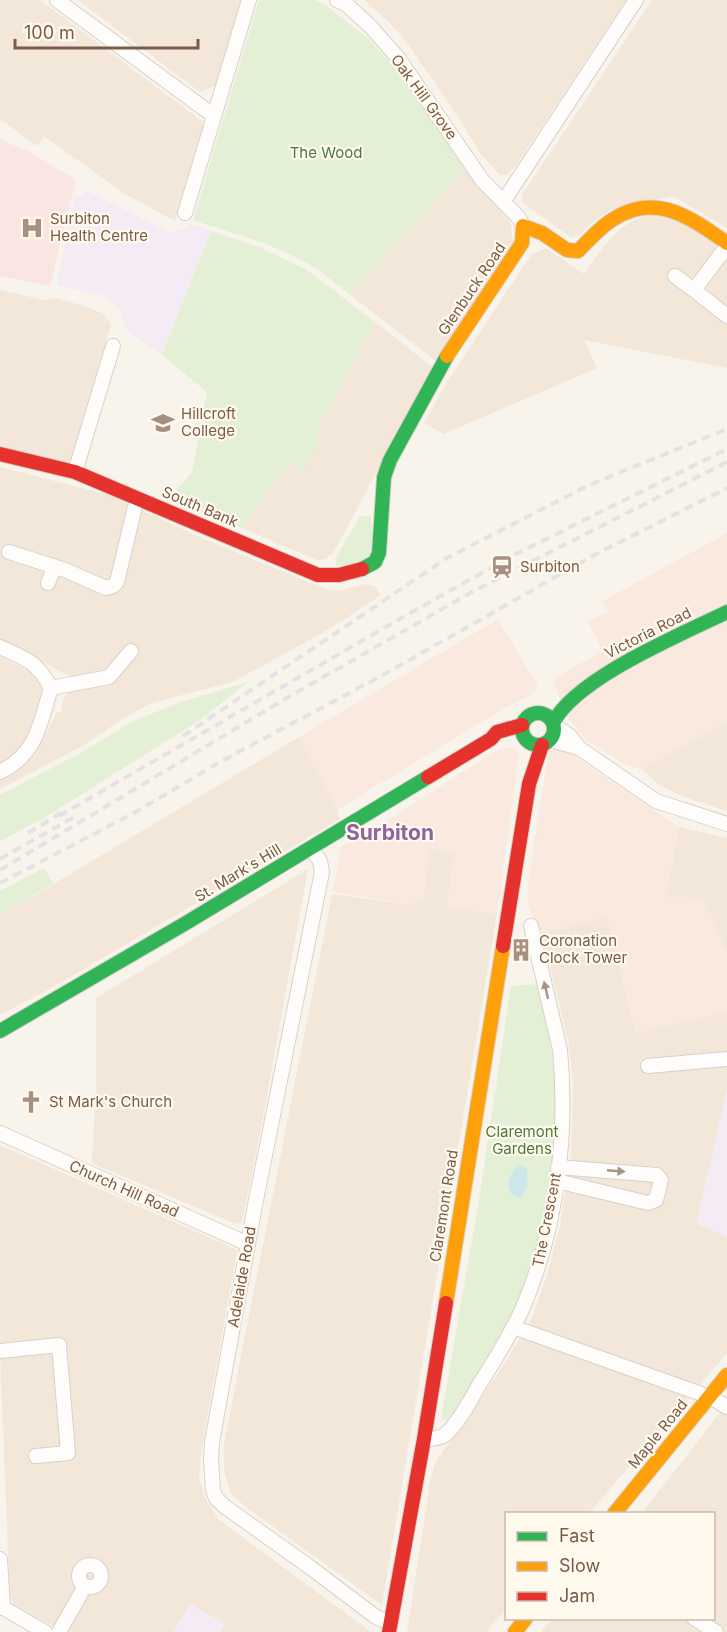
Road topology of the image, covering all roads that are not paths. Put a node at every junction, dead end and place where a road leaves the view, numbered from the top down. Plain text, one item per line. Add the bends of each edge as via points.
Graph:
1 (57, 0) edge
2 (249, 0) edge
3 (337, 0) edge
4 (636, 0) edge
5 (214, 116) junction
6 (503, 202) junction
7 (185, 213) dead end
8 (523, 226) junction
9 (727, 244) edge
10 (675, 276) dead end
11 (694, 290) junction
12 (727, 316) edge
13 (113, 346) dead end
14 (0, 454) edge
15 (75, 472) junction
16 (137, 498) junction
17 (9, 552) dead end
18 (379, 553) joint
19 (54, 568) junction
20 (48, 583) dead end
21 (727, 612) edge
22 (0, 646) edge
23 (131, 651) dead end
24 (586, 686) junction
25 (51, 688) junction
26 (541, 713) junction
27 (554, 724) junction
28 (524, 734) junction
29 (546, 743) junction
30 (579, 748) junction
31 (0, 772) edge
32 (529, 784) junction
33 (727, 824) edge
34 (311, 848) junction
35 (531, 927) dead end
36 (0, 1031) edge
37 (727, 1059) edge
38 (648, 1066) dead end
39 (0, 1133) edge
40 (558, 1167) junction
41 (556, 1182) junction
42 (248, 1244) junction
43 (513, 1327) junction
44 (0, 1351) edge
45 (727, 1375) edge
46 (710, 1397) junction
47 (727, 1407) edge
48 (424, 1439) junction
49 (36, 1456) dead end
50 (616, 1512) edge
51 (0, 1559) edge
52 (85, 1586) dead end
53 (2, 1607) edge
54 (524, 1620) edge
55 (697, 1620) edge
56 (390, 1628) edge
57 (45, 1632) edge
58 (59, 1632) edge
59 (515, 1632) edge
60 (716, 1632) edge

1 - 5 street
2 - 5 street
3 - 6 street, Oak Hill Grove via 346,4 399,59 482,180
4 - 6 street
5 - 7 street
6 - 8 street, Oak Hill Grove
8 - 9 main road via 567,250 578,251 608,223 626,214 669,207
8 - 18 main road, Glenbuck Road via 522,243 440,367 390,460 384,477
9 - 11 street
10 - 11 street
11 - 12 street
13 - 15 street
14 - 15 main road, South Bank
15 - 16 main road, South Bank
16 - 18 main road, South Bank via 318,575 331,577 366,568
16 - 19 street via 113,586 106,588
17 - 19 street
19 - 20 street
21 - 24 main road, Victoria Road
22 - 25 street via 29,661 42,672
23 - 25 street via 110,677
24 - 26 main road, Victoria Road via 550,702
24 - 27 main road, Victoria Road via 559,711
25 - 31 street via 35,741 14,765
26 - 27 main road
26 - 28 main road via 530,715
27 - 29 main road via 555,732
27 - 30 street
28 - 29 main road via 536,745
28 - 32 main road, Claremont Road via 529,752
28 - 34 main road, St. Mark's Hill via 497,732 491,740
29 - 30 street
29 - 32 main road, Claremont Road
30 - 33 street via 656,801
32 - 48 main road, Claremont Road
34 - 36 main road, St. Mark's Hill
34 - 42 street, Adelaide Road via 322,872
40 -> 35 street, The Crescent via 562,1070
37 - 38 street
39 - 42 street, Church Hill Road
40 - 41 street, The Crescent
40 -> 41 street via 657,1175 661,1180 656,1200 648,1203
41 - 43 street, The Crescent via 537,1272
42 - 56 street, Adelaide Road via 212,1442 213,1490 224,1506
43 - 46 street
43 - 48 street, The Crescent via 452,1427 441,1437
44 - 49 street via 59,1345 68,1453
45 - 46 main road, Maple Road
46 - 47 street
46 - 50 main road, Maple Road
48 - 56 main road, Claremont Road
51 - 53 street
52 - 58 street
53 - 57 street
54 - 59 main road
55 - 60 street

